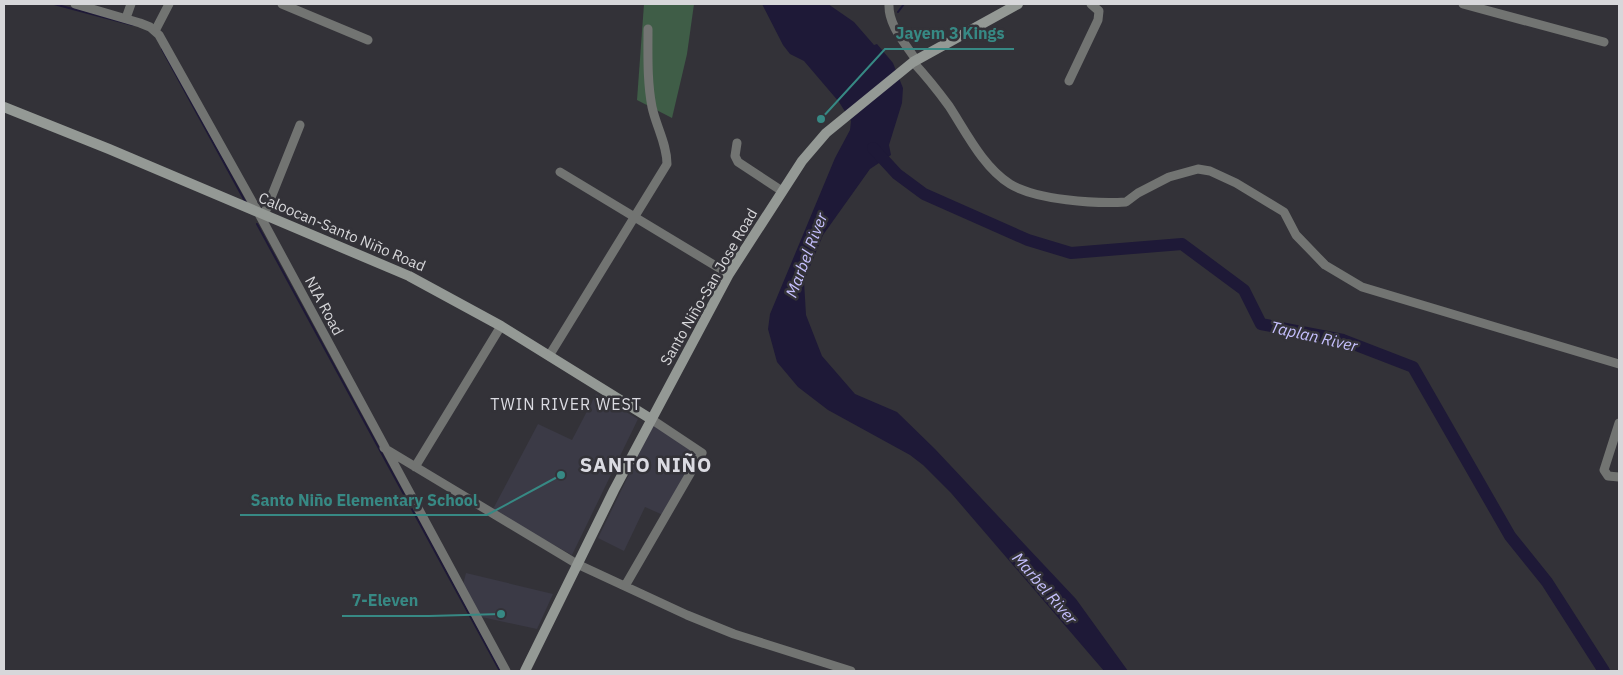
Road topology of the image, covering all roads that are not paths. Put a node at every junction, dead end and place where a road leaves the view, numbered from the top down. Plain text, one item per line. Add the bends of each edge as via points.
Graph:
1 (75, 4) edge
2 (132, 4) edge
3 (169, 4) edge
4 (282, 4) edge
5 (889, 4) edge
6 (1018, 4) edge
7 (1092, 4) edge
8 (1463, 4) edge
9 (126, 18) junction
10 (648, 29) dead end
11 (156, 31) junction
12 (368, 40) dead end
13 (1604, 42) dead end
14 (915, 61) junction
15 (1069, 81) dead end
16 (4, 107) edge
17 (300, 125) dead end
18 (737, 143) dead end
19 (560, 172) dead end
20 (782, 191) junction
21 (261, 213) junction
22 (635, 217) junction
23 (729, 274) junction
24 (501, 326) junction
25 (549, 356) junction
26 (1619, 364) edge
27 (651, 419) junction
28 (1619, 423) edge
29 (384, 448) junction
30 (415, 467) junction
31 (1619, 477) edge
32 (577, 564) junction
33 (626, 586) junction
34 (506, 671) edge
35 (525, 671) edge
36 (851, 671) edge

1 - 9 street
2 - 9 street
3 - 11 street
4 - 12 street
5 - 14 street via 894,26
6 - 14 main road, Santo Niño-San Jose Road
7 - 15 street via 1099,11 1098,20
8 - 13 street
9 - 11 street
10 - 22 street via 651,100 667,164
11 - 21 street, NIA Road
14 - 20 main road, Santo Niño-San Jose Road via 839,122 810,151
14 - 26 street via 990,165 1010,183 1027,191 1094,201 1126,202 1169,177 1198,169 1210,171 1284,212 1299,238 1324,265 1362,287
16 - 21 main road, Caloocan-Santo Niño Road
17 - 21 street
18 - 20 street via 738,162
19 - 22 street
20 - 23 main road, Santo Niño-San Jose Road
21 - 24 main road, Caloocan-Santo Niño Road via 400,272
21 - 29 street, NIA Road
22 - 23 street
22 - 25 street
23 - 27 main road, Santo Niño-San Jose Road
24 - 25 main road, Caloocan-Santo Niño Road
24 - 30 street
25 - 27 main road, Caloocan-Santo Niño Road
27 - 32 main road, Santo Niño-San Jose Road
27 - 33 street via 702,453
28 - 31 street via 1604,470 1608,476
29 - 30 street
29 - 34 street, NIA Road
30 - 32 street
32 - 33 street
32 - 35 main road, Santo Niño-San Jose Road
33 - 36 street via 734,634

